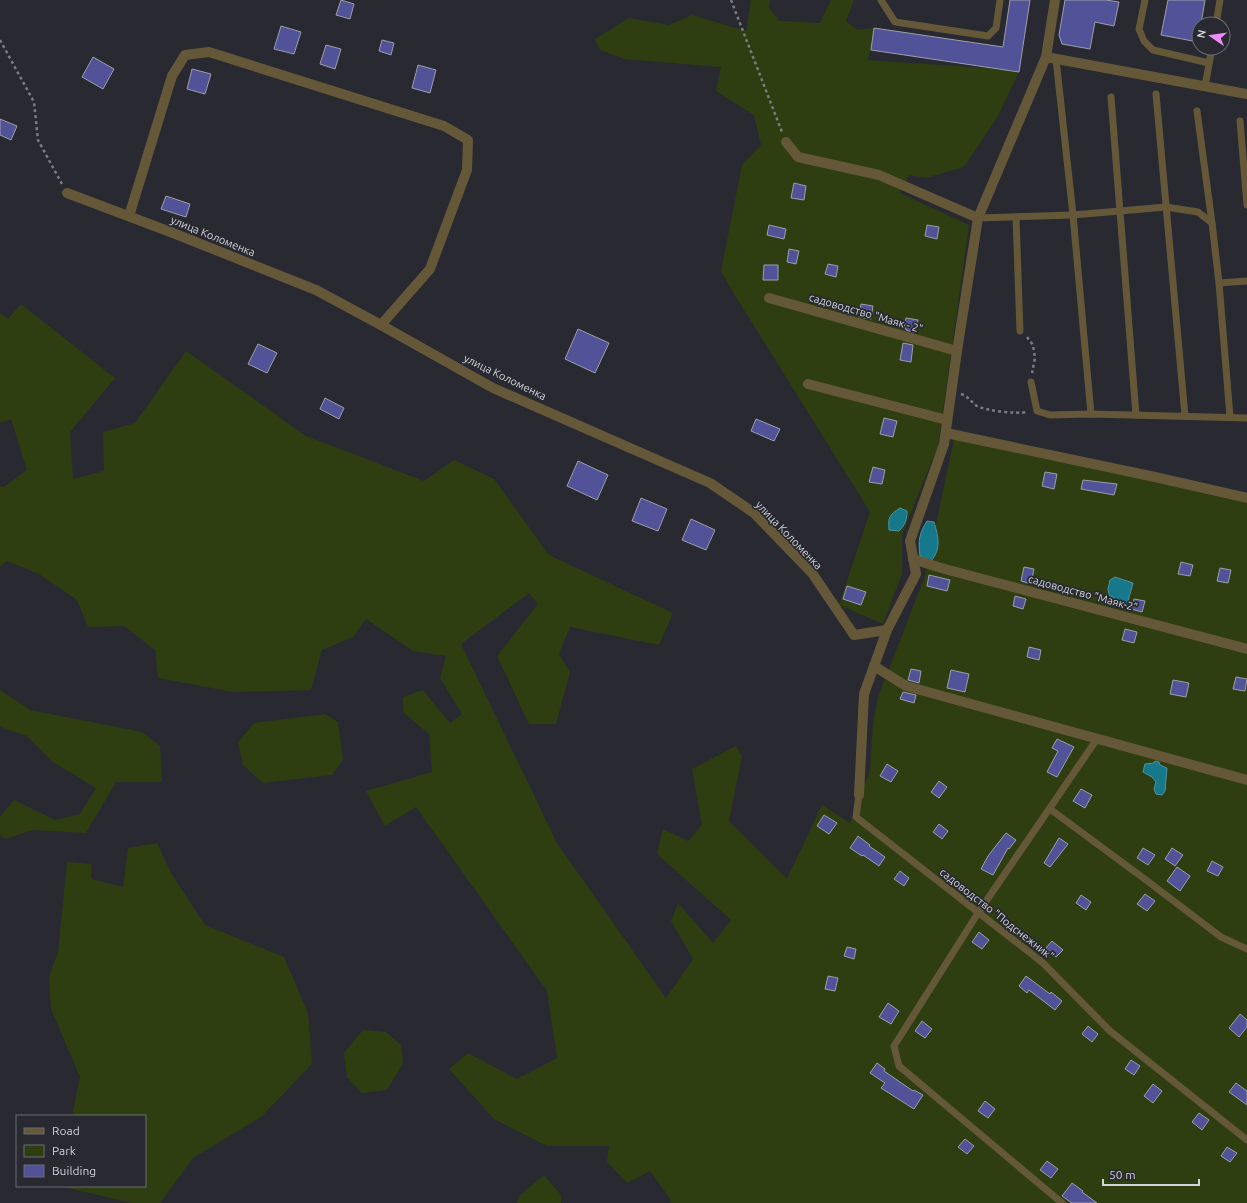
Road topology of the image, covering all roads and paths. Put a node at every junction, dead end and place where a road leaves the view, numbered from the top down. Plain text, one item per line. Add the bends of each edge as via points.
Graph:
1 (731, 0) edge
2 (881, 0) edge
3 (1000, 0) edge
4 (1055, 0) edge
5 (1145, 0) edge
6 (1220, 0) edge
7 (1217, 16) edge
8 (0, 40) edge
9 (1210, 56) edge
10 (1051, 58) junction
11 (1209, 63) junction
12 (1205, 86) junction
13 (1156, 94) dead end
14 (1247, 94) edge
15 (1110, 97) dead end
16 (1197, 111) dead end
17 (1240, 121) dead end
18 (786, 142) joint
19 (67, 193) joint
20 (1247, 205) edge
21 (1166, 207) junction
22 (1120, 210) junction
23 (1073, 215) junction
24 (129, 216) junction
25 (1016, 217) junction
26 (978, 218) junction
27 (1212, 223) junction
28 (1247, 281) edge
29 (1219, 283) junction
30 (770, 298) dead end
31 (381, 325) junction
32 (1020, 331) joint
33 (957, 351) junction
34 (1031, 382) joint
35 (808, 384) dead end
36 (951, 391) junction
37 (1037, 411) junction
38 (1091, 414) junction
39 (1136, 415) junction
40 (1186, 416) junction
41 (1230, 417) junction
42 (1247, 418) edge
43 (947, 420) junction
44 (946, 433) junction
45 (1247, 498) edge
46 (913, 559) junction
47 (887, 630) junction
48 (1247, 649) edge
49 (874, 666) junction
50 (1097, 739) junction
51 (1247, 780) edge
52 (859, 796) joint
53 (1050, 809) junction
54 (978, 913) junction
55 (1247, 949) edge
56 (1247, 1140) edge
57 (1062, 1203) edge

1 - 18 path
2 - 3 lane via 895,22 988,36 996,28
4 - 10 street
5 - 11 lane via 1139,29 1144,41 1153,50
6 - 7 lane
8 - 19 path via 34,102 38,140
9 - 11 lane
10 - 12 street
10 - 23 lane
10 - 26 street
11 - 12 lane
12 - 14 street
13 - 21 lane
15 - 22 lane
16 - 27 lane
17 - 20 lane
18 - 26 street via 798,157 879,174
19 - 24 street, улица Коломенка
21 - 22 lane
21 - 27 lane via 1198,212
21 - 40 lane
22 - 23 lane
22 - 39 lane
23 - 25 lane
23 - 38 lane
24 - 31 street, улица Коломенка via 316,290
24 - 31 street via 172,76 185,55 209,52 444,126 468,140 467,170 430,269
25 - 26 lane
25 - 32 lane
26 - 33 street
27 - 29 lane
28 - 29 lane
29 - 41 lane
30 - 33 street, садоводство "Маяк - 2"
31 - 47 street, улица Коломенка via 493,388 710,483 754,513 807,568 854,635
32 - 34 path via 1033,345 1035,358
33 - 36 street
34 - 37 lane
35 - 43 street
36 - 37 path via 965,395 977,406 994,411
36 - 43 street
37 - 38 lane via 1050,415
38 - 39 lane
39 - 40 lane
40 - 41 lane
41 - 42 lane
43 - 44 street
44 - 45 street
44 - 46 street via 910,541
46 - 47 street via 916,574
46 - 48 street, садоводство "Маяк-2"
47 - 49 street
49 - 50 street via 906,686
49 - 52 street via 864,694
50 - 51 street
50 - 53 lane
52 - 54 lane, садоводство "Подснежник" via 856,817
53 - 54 lane
53 - 55 lane via 1221,937
54 - 56 lane, садоводство "Подснежник" via 1043,963 1110,1030
54 - 57 lane via 894,1046 899,1066

